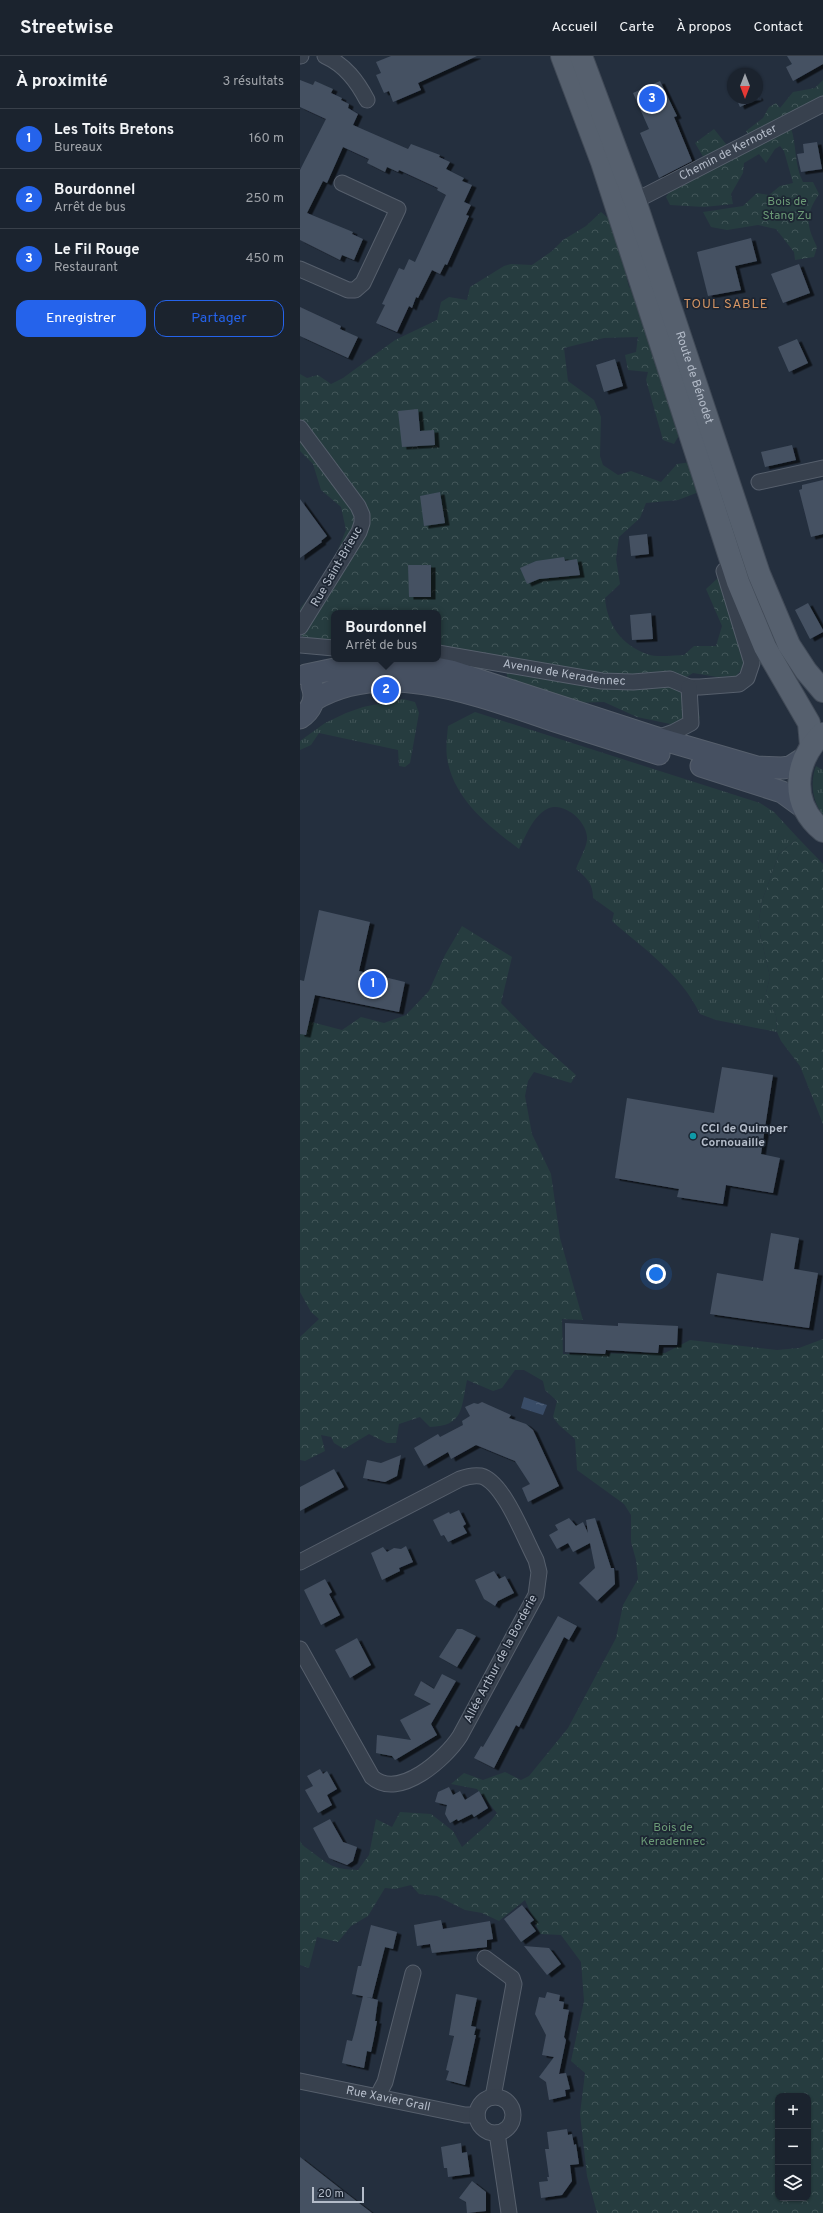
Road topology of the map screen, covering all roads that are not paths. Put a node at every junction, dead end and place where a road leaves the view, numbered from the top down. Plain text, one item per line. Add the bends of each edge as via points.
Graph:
1 (325, 56) edge
2 (562, 56) edge
3 (581, 56) edge
4 (367, 100) dead end
5 (823, 104) edge
6 (342, 183) dead end
7 (635, 201) junction
8 (300, 269) edge
9 (300, 428) edge
10 (823, 468) edge
11 (707, 481) junction
12 (759, 482) dead end
13 (300, 627) edge
14 (300, 646) edge
15 (331, 648) edge
16 (441, 654) edge
17 (303, 673) edge
18 (689, 687) junction
19 (714, 687) joint
20 (823, 691) edge
21 (314, 700) junction
22 (300, 718) edge
23 (657, 738) junction
24 (813, 746) edge
25 (804, 808) junction
26 (823, 831) edge
27 (300, 1562) edge
28 (300, 1649) edge
29 (485, 1958) dead end
30 (413, 1973) dead end
31 (300, 2081) edge
32 (378, 2097) junction
33 (493, 2097) junction
34 (477, 2115) junction
35 (497, 2133) junction
36 (509, 2213) edge

1 - 4 street via 343,67
2 - 11 main road, Route de Bénodet via 602,162
3 - 7 main road, Route de Bénodet
5 - 7 street, Chemin de Kernoter
6 - 8 street via 398,209 363,283 355,290 348,290
7 - 20 main road, Route de Bénodet via 759,574 789,645
9 - 13 street, Rue Saint-Brieuc via 358,506 362,523 342,562
10 - 12 street
11 - 19 street, Route de Bénodet via 708,513 752,663 747,678 739,684
11 - 24 main road, Route de Bénodet via 738,582 772,660 809,723
14 - 15 street
16 - 18 street, Avenue de Keradennec via 602,681 670,679
17 - 21 street via 314,689
17 - 23 street via 363,663 387,662 431,667 451,671
18 - 19 street, Avenue de Keradennec
18 - 23 street via 690,724
21 - 22 street via 310,709
21 - 25 street via 332,691 378,682 410,682 442,687 509,705 763,786 792,797
23 - 24 street via 757,767 790,767
24 - 25 main road, Route de Bénodet via 800,775
25 - 26 main road
27 - 28 street, Allée Arthur de la Borderie via 471,1475 483,1477 498,1487 522,1532 539,1572 536,1595 460,1736 440,1761 407,1780 393,1784 382,1783 372,1777
29 - 33 street via 512,1978 514,1984
30 - 32 street via 385,2082
31 - 32 street, Rue Xavier Grall
32 - 34 street, Rue Xavier Grall via 465,2115
33 - 34 street via 482,2102
33 - 35 street via 504,2100 512,2109 513,2115 507,2129
34 - 35 street via 482,2128
35 - 36 street

